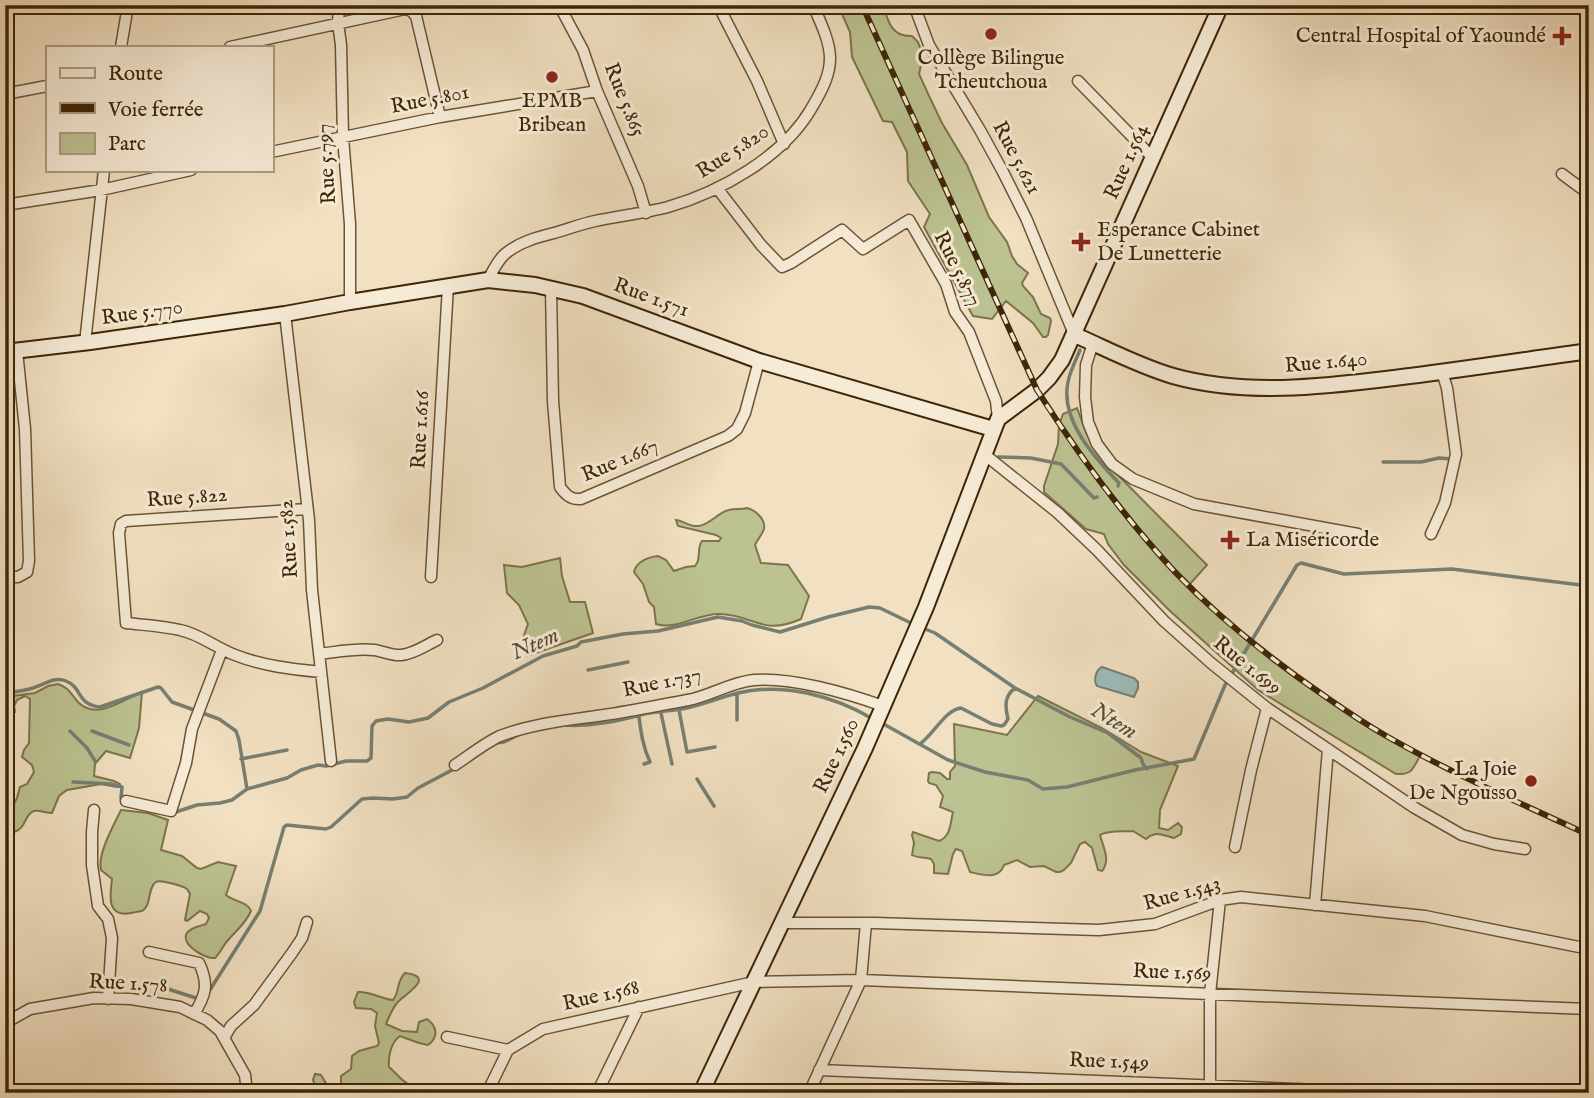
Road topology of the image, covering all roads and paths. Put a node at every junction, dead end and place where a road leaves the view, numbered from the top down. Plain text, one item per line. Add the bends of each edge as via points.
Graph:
1 (128, 5) edge
2 (339, 5) edge
3 (559, 5) edge
4 (718, 5) edge
5 (813, 5) edge
6 (914, 5) edge
7 (1221, 5) edge
8 (338, 23) junction
9 (121, 46) edge
10 (234, 46) edge
11 (1078, 81) dead end
12 (46, 86) edge
13 (597, 92) junction
14 (5, 94) edge
15 (440, 117) junction
16 (343, 137) junction
17 (784, 144) junction
18 (273, 152) edge
19 (1152, 157) junction
20 (104, 172) edge
21 (182, 172) edge
22 (1562, 174) dead end
23 (716, 188) junction
24 (101, 190) junction
25 (1589, 194) edge
26 (5, 205) edge
27 (646, 213) junction
28 (488, 280) junction
29 (449, 286) junction
30 (551, 288) junction
31 (350, 302) junction
32 (285, 314) junction
33 (1075, 335) junction
34 (85, 343) junction
35 (1093, 343) junction
36 (11, 351) edge
37 (1589, 351) edge
38 (760, 361) junction
39 (1442, 372) junction
40 (996, 424) junction
41 (984, 454) junction
42 (307, 509) junction
43 (1358, 534) dead end
44 (1431, 534) dead end
45 (5, 577) edge
46 (431, 577) dead end
47 (437, 639) dead end
48 (222, 650) junction
49 (319, 654) junction
50 (321, 672) junction
51 (883, 706) junction
52 (1266, 708) junction
53 (1328, 749) junction
54 (331, 761) dead end
55 (455, 765) dead end
56 (126, 801) dead end
57 (94, 810) dead end
58 (1235, 847) dead end
59 (1525, 849) dead end
60 (1220, 900) junction
61 (1315, 905) junction
62 (307, 922) dead end
63 (783, 923) junction
64 (866, 923) junction
65 (1588, 950) edge
66 (149, 952) dead end
67 (860, 981) junction
68 (754, 982) junction
69 (1210, 994) junction
70 (108, 999) junction
71 (639, 1007) junction
72 (1589, 1009) edge
73 (194, 1014) junction
74 (5, 1023) edge
75 (447, 1037) dead end
76 (224, 1038) junction
77 (508, 1049) junction
78 (819, 1070) junction
79 (1210, 1086) junction
80 (247, 1093) edge
81 (488, 1093) edge
82 (597, 1093) edge
83 (701, 1093) edge
84 (809, 1093) edge
85 (1397, 1093) edge

1 - 9 street
2 - 8 street, Rue 5.797
3 - 13 street, Rue 5.865 via 583,50
4 - 17 street
5 - 17 street, Rue 5.820 via 826,35 830,73 808,115
6 - 33 street, Rue 5.621 via 929,45 1026,218
7 - 19 main road, Rue 1.564
8 - 10 street
8 - 15 street via 405,9 414,13
8 - 16 street, Rue 5.797
11 - 19 street
12 - 14 street
13 - 15 street, Rue 5.801
13 - 27 street, Rue 5.865
15 - 16 street, Rue 5.801
16 - 18 street, Rue 5.801
16 - 31 street, Rue 5.797
17 - 23 street, Rue 5.820
19 - 33 main road, Rue 1.564
20 - 24 street
21 - 24 street
22 - 25 street
23 - 27 street, Rue 5.820
23 - 40 street, Rue 5.877 via 782,267 842,230 863,249 909,220 969,332 996,401
24 - 26 street
24 - 34 street
27 - 28 street, Rue 5.820 via 594,221 529,240 506,253
28 - 29 main road, Rue 1.571
28 - 30 main road, Rue 1.571
29 - 31 main road, Rue 1.571
29 - 46 street, Rue 1.616
30 - 38 main road, Rue 1.571
30 - 38 street, Rue 1.667 via 553,401 561,487 574,499 728,436 746,413
31 - 32 main road, Rue 1.571
32 - 34 main road, Rue 5.770
32 - 42 street, Rue 1.582
33 - 35 main road, Rue 1.640
33 - 40 main road, Rue 1.564 via 1048,378
34 - 36 main road, Rue 5.770
35 - 39 main road, Rue 1.640 via 1174,376 1262,389
35 - 43 street via 1086,365 1088,422 1112,464 1133,479 1194,504
36 - 45 street via 25,429 29,561 27,572
37 - 39 main road, Rue 1.640
38 - 40 main road, Rue 1.571
39 - 44 street via 1456,454 1445,503
40 - 41 main road, Rue 1.560
41 - 51 main road, Rue 1.560
41 - 52 street, Rue 1.699 via 1058,513 1164,621
42 - 48 street, Rue 5.822 via 121,524 126,623 182,630
42 - 49 street, Rue 1.582
47 - 49 street via 402,655 366,649
48 - 50 street, Rue 5.822 via 272,666
48 - 56 street via 192,729 171,811
49 - 50 street, Rue 1.582
50 - 54 street, Rue 1.582
51 - 55 street, Rue 1.737 via 838,691 753,680 692,699 534,725 498,737
51 - 63 main road, Rue 1.560
52 - 53 street, Rue 1.699
52 - 58 street
53 - 59 street, Rue 1.699 via 1462,835
53 - 61 street
57 - 70 street via 95,890 113,938
60 - 61 street, Rue 1.543 via 1241,897
60 - 64 street, Rue 1.543 via 1155,924 1099,930
60 - 69 street
61 - 65 street, Rue 1.543 via 1425,916
62 - 76 street via 292,953
63 - 64 street, Rue 1.543
63 - 68 main road, Rue 1.560
64 - 67 street
66 - 73 street via 198,963 206,986
67 - 68 street, Rue 1.569
67 - 69 street, Rue 1.569
67 - 78 street
68 - 71 street, Rue 1.568
68 - 83 main road, Rue 1.560
69 - 72 street, Rue 1.569
69 - 79 street
70 - 73 street, Rue 1.578 via 180,1007
70 - 74 street, Rue 1.578 via 30,1010
71 - 77 street, Rue 1.568 via 543,1029
71 - 82 street
73 - 76 street, Rue 1.578
75 - 77 street
76 - 80 street, Rue 1.578 via 245,1075
77 - 81 street
78 - 79 street, Rue 1.549
78 - 84 street
79 - 85 street, Rue 1.549

